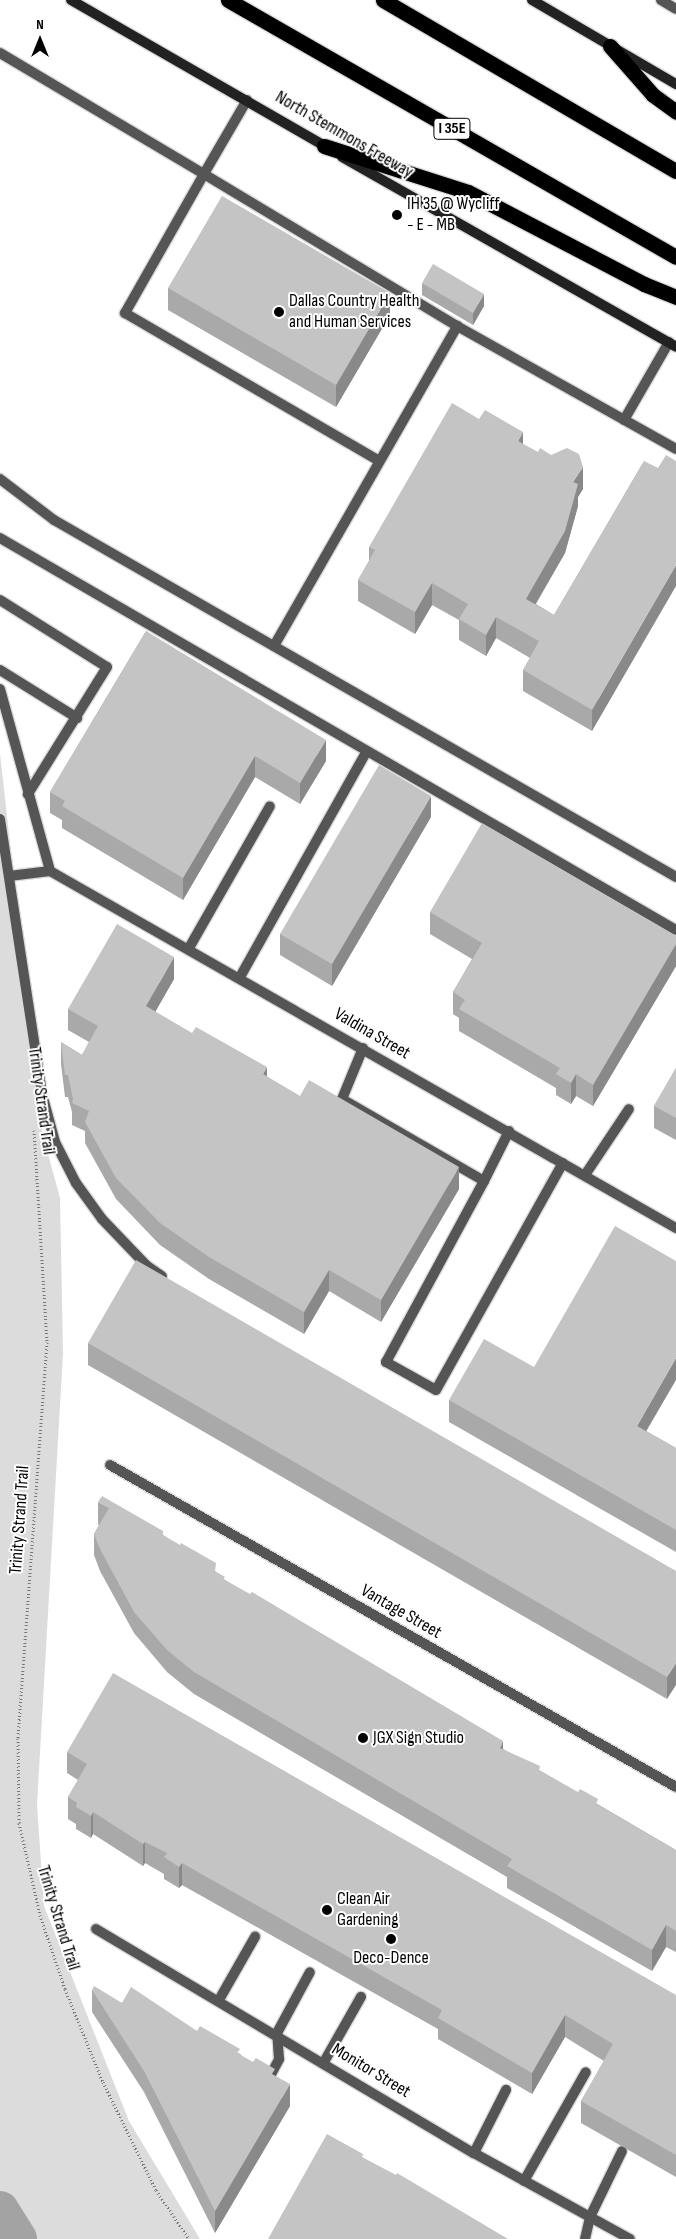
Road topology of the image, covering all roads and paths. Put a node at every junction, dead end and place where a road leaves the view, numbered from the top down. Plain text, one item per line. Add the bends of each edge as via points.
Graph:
1 (71, 0) edge
2 (228, 0) edge
3 (383, 0) edge
4 (532, 0) edge
5 (661, 0) edge
6 (676, 8) edge
7 (610, 46) junction
8 (0, 53) edge
9 (676, 84) edge
10 (247, 100) junction
11 (676, 112) edge
12 (324, 146) junction
13 (676, 172) edge
14 (204, 174) junction
15 (676, 257) edge
16 (676, 297) edge
17 (457, 326) junction
18 (672, 345) edge
19 (624, 420) junction
20 (676, 449) edge
21 (378, 460) junction
22 (0, 479) edge
23 (0, 538) edge
24 (0, 600) edge
25 (274, 646) junction
26 (0, 670) edge
27 (0, 689) edge
28 (77, 718) junction
29 (367, 751) junction
30 (28, 794) junction
31 (270, 806) dead end
32 (0, 819) edge
33 (50, 871) junction
34 (9, 876) junction
35 (676, 877) edge
36 (676, 930) edge
37 (189, 948) junction
38 (240, 977) junction
39 (363, 1048) junction
40 (628, 1109) dead end
41 (34, 1126) dead end
42 (509, 1131) junction
43 (563, 1163) junction
44 (585, 1175) junction
45 (484, 1181) junction
46 (676, 1228) edge
47 (169, 1281) edge
48 (110, 1465) dead end
49 (676, 1787) edge
50 (96, 1929) dead end
51 (255, 1936) dead end
52 (310, 1972) dead end
53 (361, 1998) dead end
54 (219, 2000) junction
55 (277, 2033) junction
56 (324, 2062) junction
57 (586, 2072) dead end
58 (267, 2082) edge
59 (506, 2090) dead end
60 (622, 2151) dead end
61 (474, 2153) junction
62 (524, 2181) junction
63 (590, 2217) junction
64 (188, 2239) edge
65 (585, 2239) edge
66 (630, 2239) edge

1 - 10 main road, North Stemmons Freeway
2 - 15 highway, I 35E
3 - 13 highway
4 - 7 main road
5 - 6 street
7 - 9 main road
7 - 11 highway via 653,95
8 - 14 street
10 - 12 main road, North Stemmons Freeway
10 - 14 street
12 - 16 highway via 468,192 644,284
12 - 18 main road, North Stemmons Freeway
14 - 17 street
14 - 21 street via 125,312
17 - 19 street
17 - 21 street
18 - 19 street
19 - 20 street
21 - 25 street
22 - 25 street via 54,520
23 - 29 street
24 - 28 street via 107,667
25 - 35 street
26 - 28 street
27 - 30 street
28 - 30 street
29 - 36 street
29 - 38 street
30 - 33 street
31 - 37 street
32 - 34 street
33 - 34 street
33 - 37 street, Valdina Street
34 - 47 street via 42,1094 55,1142 76,1183 102,1220 147,1266
37 - 38 street, Valdina Street
38 - 39 street, Valdina Street
39 - 42 street, Valdina Street
39 - 45 street via 342,1099
40 - 44 street
41 - 64 path, Trinity Strand Trail via 47,1342 18,1738 19,1824 40,1915 103,2082 156,2190
42 - 43 street, Valdina Street
42 - 45 street
43 - 44 street, Valdina Street
43 - 45 street via 436,1390 386,1362
44 - 46 street, Valdina Street
48 - 49 street, Vantage Street
50 - 54 street, Monitor Street
51 - 54 street
52 - 55 street
53 - 56 street
54 - 55 street, Monitor Street
55 - 56 street, Monitor Street
55 - 58 street via 279,2059
56 - 61 street, Monitor Street
57 - 62 street
59 - 61 street
60 - 63 street
61 - 62 street, Monitor Street
62 - 63 street, Monitor Street
63 - 65 street
63 - 66 street, Monitor Street

